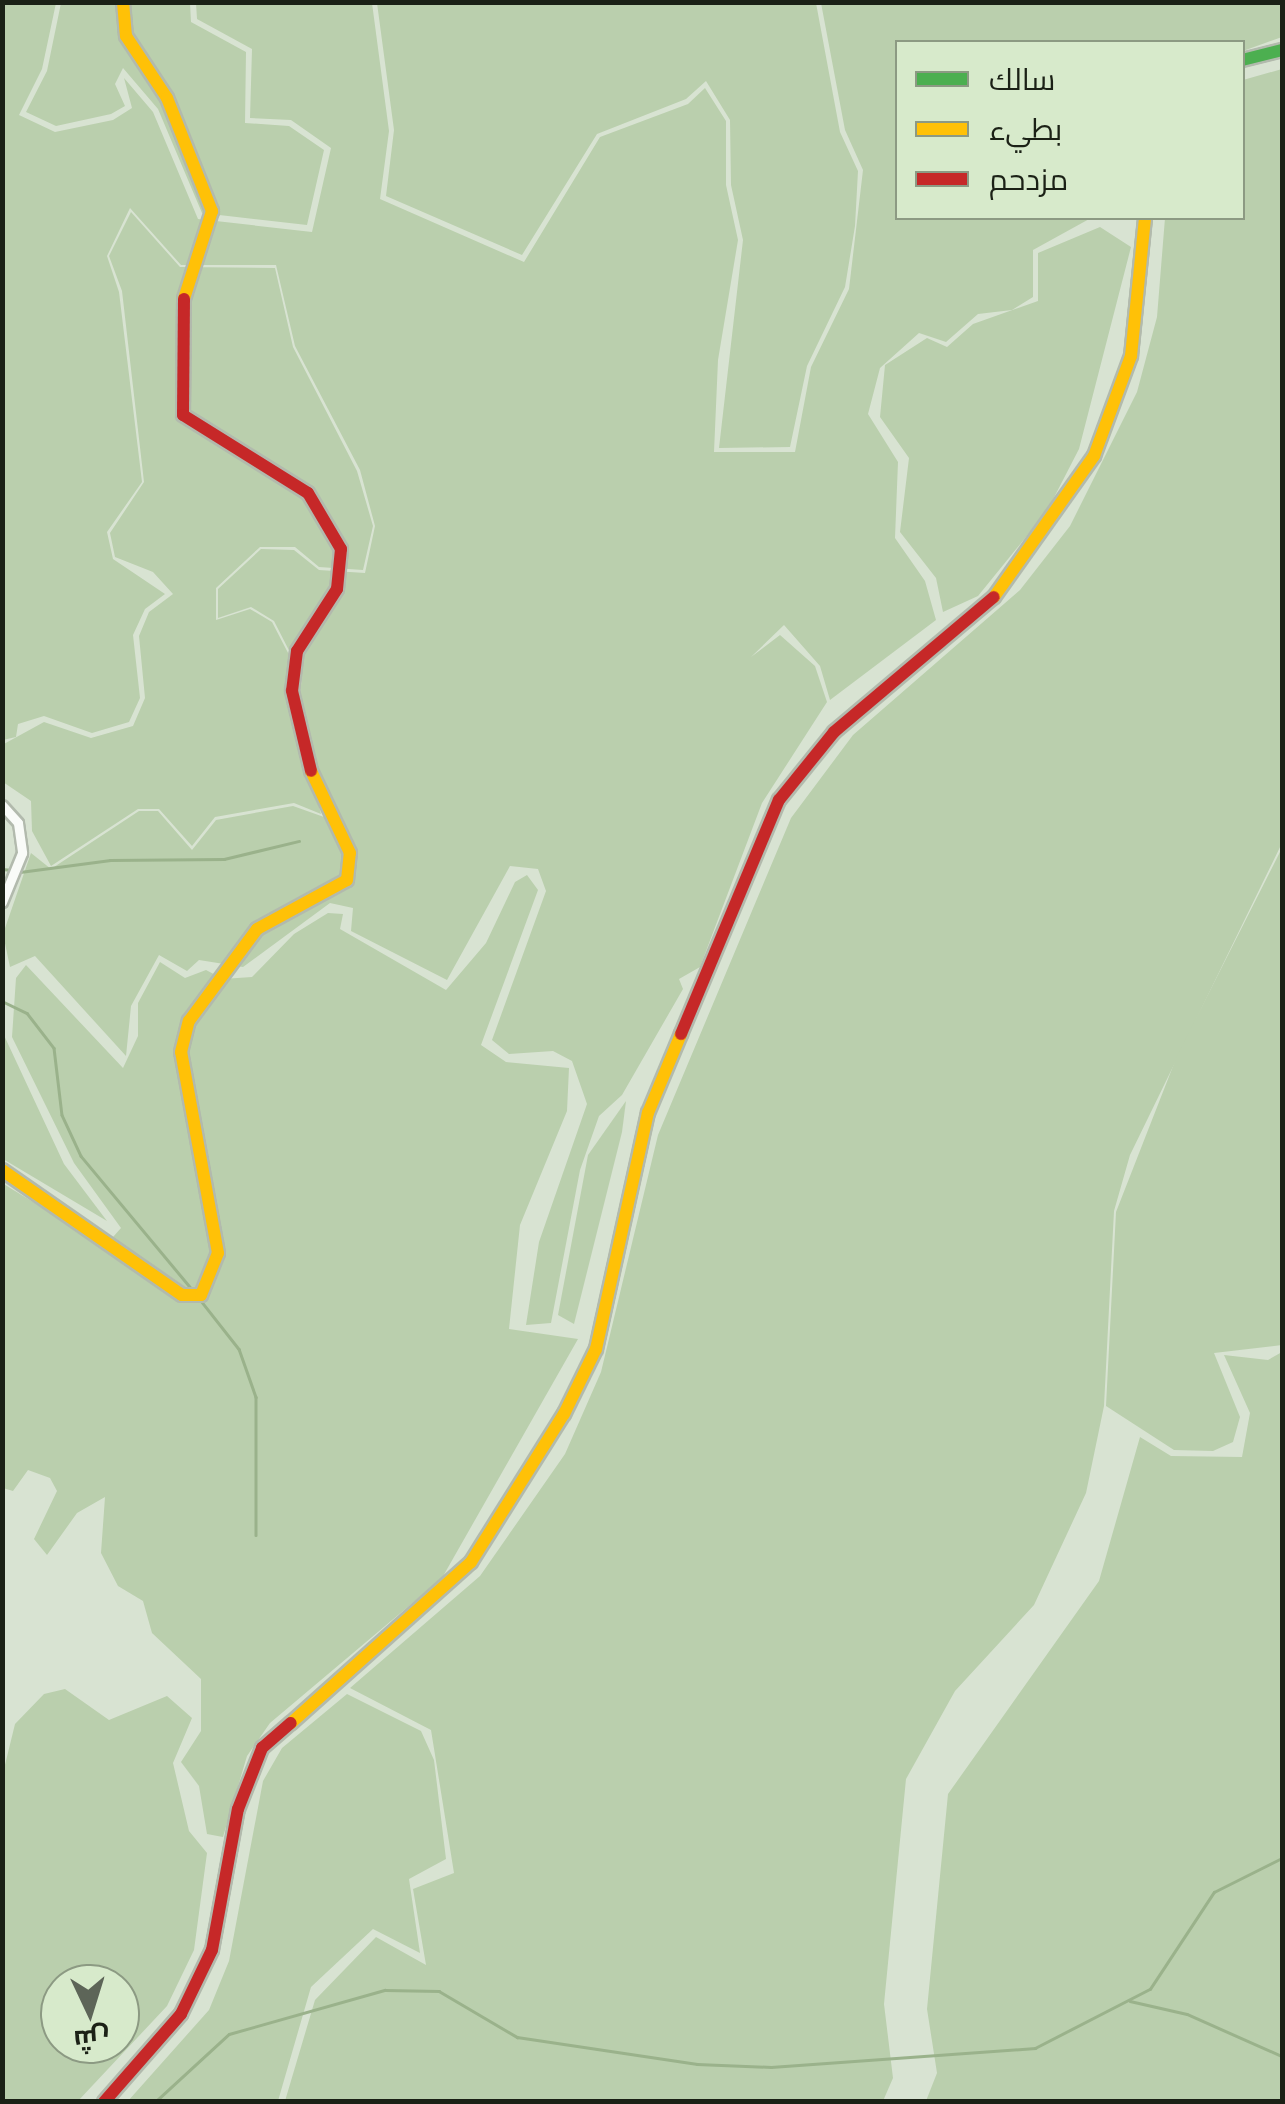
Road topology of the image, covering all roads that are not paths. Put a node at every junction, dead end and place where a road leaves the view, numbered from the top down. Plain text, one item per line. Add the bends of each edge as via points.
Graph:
1 (123, 2) edge
2 (1282, 50) edge
3 (1245, 59) edge
4 (1145, 220) edge
5 (2, 805) edge
6 (2, 902) edge
7 (2, 1170) edge
8 (104, 2102) edge

1 - 7 main road via 126,36 167,98 212,211 183,303 183,415 308,494 341,549 337,589 297,650 292,691 302,753 350,853 347,880 257,929 189,1021 181,1052 187,1107 218,1253 214,1277 201,1295 182,1295
2 - 3 main road
4 - 8 main road via 1131,356 1094,456 997,594 834,732 778,800 648,1113 596,1349 564,1414 471,1562 262,1748 238,1810 212,1950 181,2014
5 - 6 street via 18,823 22,852

